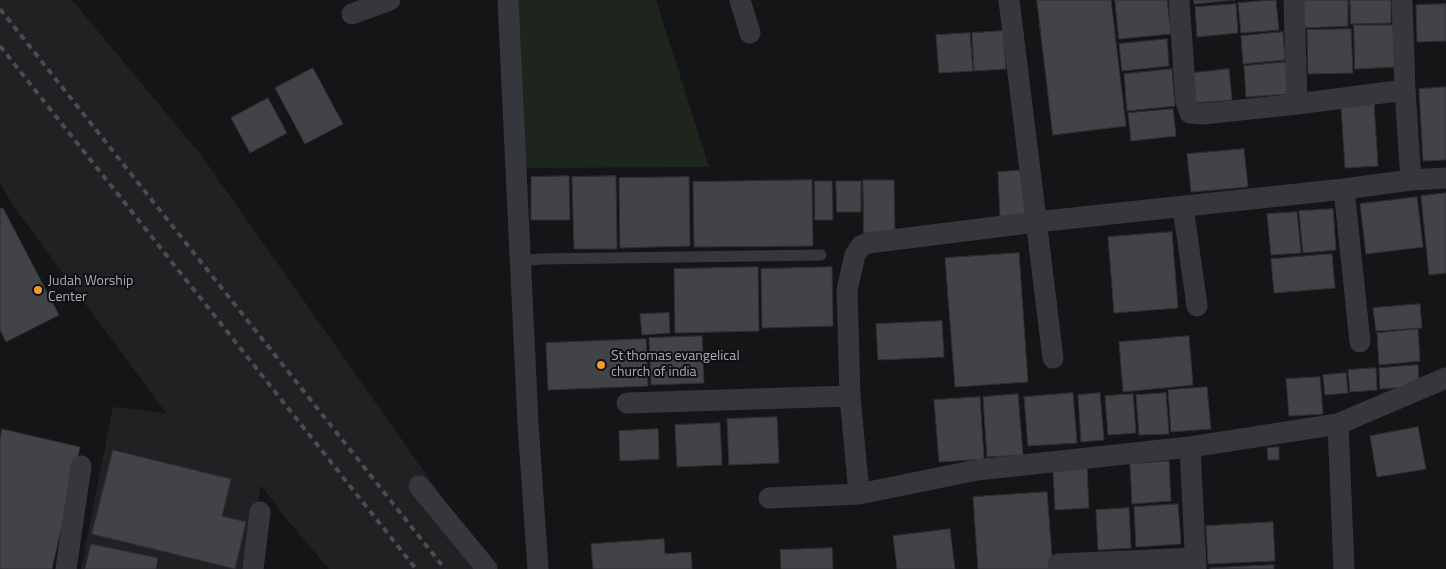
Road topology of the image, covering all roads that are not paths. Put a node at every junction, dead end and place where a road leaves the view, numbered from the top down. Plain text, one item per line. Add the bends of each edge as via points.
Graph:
1 (390, 0) edge
2 (508, 0) edge
3 (740, 0) edge
4 (1009, 0) edge
5 (1179, 0) edge
6 (1294, 0) edge
7 (1402, 0) edge
8 (352, 14) dead end
9 (750, 33) dead end
10 (1405, 90) junction
11 (1297, 104) junction
12 (1446, 178) edge
13 (1411, 180) junction
14 (1344, 189) junction
15 (1183, 207) junction
16 (1036, 222) junction
17 (821, 255) dead end
18 (520, 261) junction
19 (1197, 306) dead end
20 (1360, 342) dead end
21 (1053, 358) dead end
22 (1446, 378) edge
23 (850, 396) junction
24 (627, 403) dead end
25 (1338, 424) junction
26 (1190, 447) junction
27 (81, 466) dead end
28 (419, 486) dead end
29 (859, 494) junction
30 (769, 498) dead end
31 (260, 512) dead end
32 (1195, 563) edge
33 (1058, 564) dead end
34 (66, 569) edge
35 (253, 569) edge
36 (487, 569) edge
37 (538, 569) edge
38 (1344, 569) edge

1 - 8 street
2 - 18 street
3 - 9 street
4 - 16 street
5 - 11 street via 1186,102 1190,113
6 - 11 street
7 - 10 street
10 - 11 street
10 - 13 street
12 - 13 street
13 - 14 street
14 - 15 street
14 - 20 street
15 - 16 street
15 - 19 street
16 - 21 street
16 - 23 street via 861,246 855,255 848,290
17 - 18 lane
18 - 37 street
22 - 25 street
23 - 24 street
23 - 29 street
25 - 26 street
25 - 38 street
26 - 29 street via 977,470
26 - 32 street
27 - 34 street
28 - 36 street
29 - 30 street
31 - 35 street
32 - 33 street

